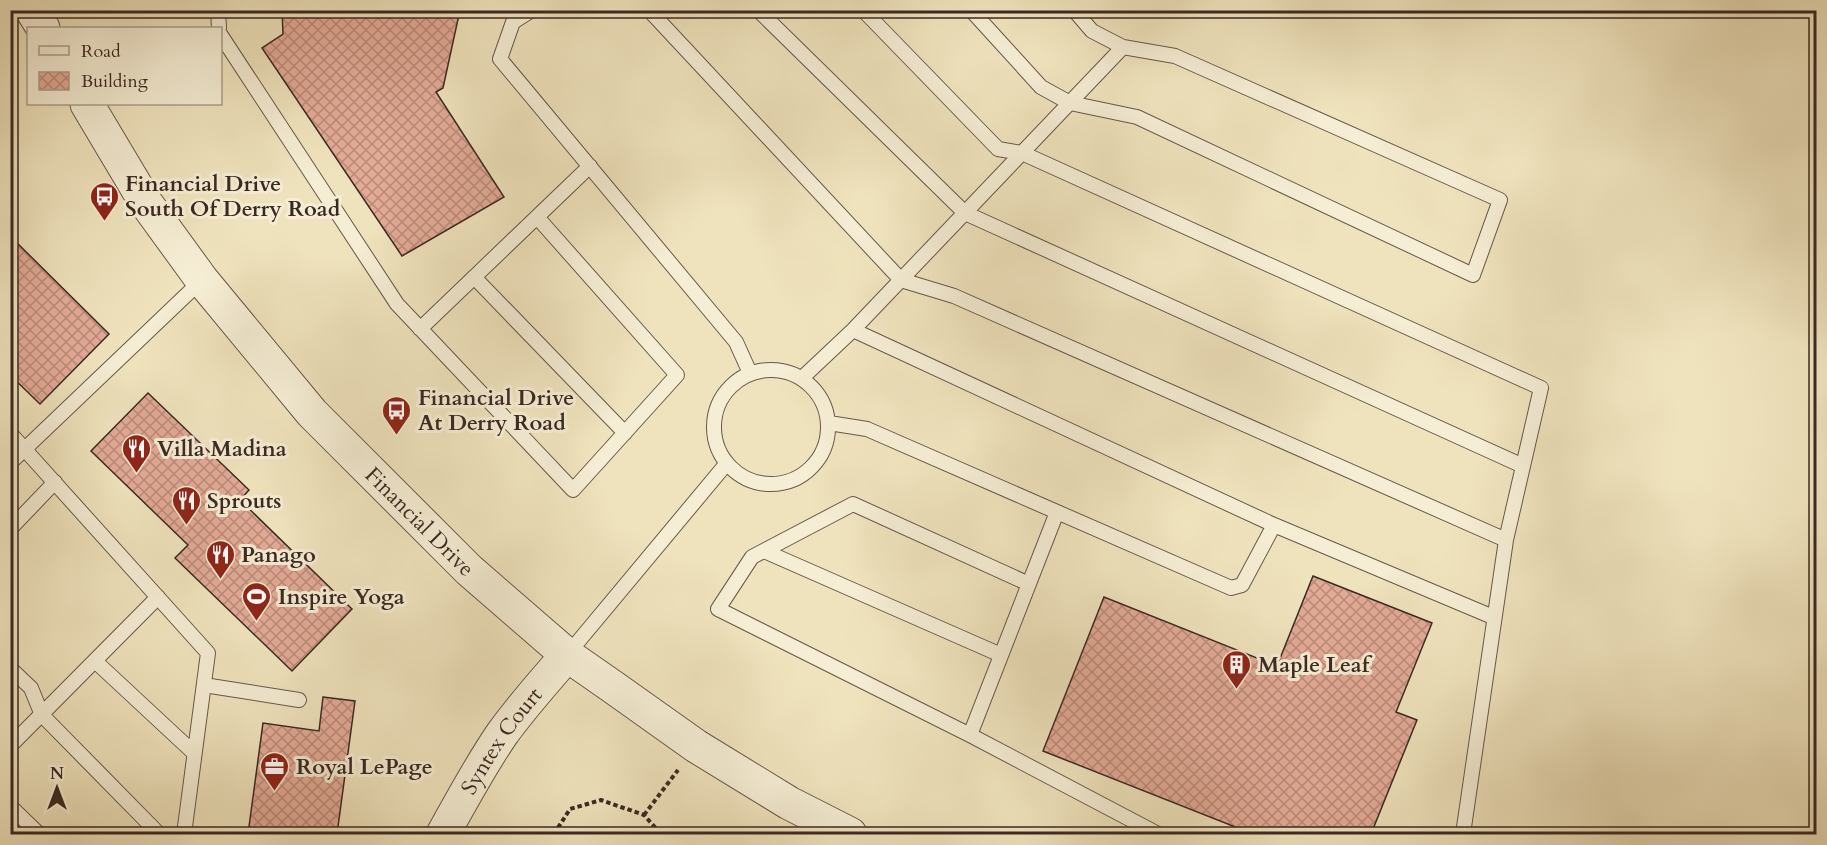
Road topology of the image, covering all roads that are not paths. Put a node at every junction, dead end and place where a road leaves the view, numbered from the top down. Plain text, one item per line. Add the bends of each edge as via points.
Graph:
1 (33, 10) edge
2 (218, 10) edge
3 (532, 10) edge
4 (649, 10) edge
5 (758, 10) edge
6 (863, 10) edge
7 (971, 10) edge
8 (1074, 10) edge
9 (42, 27) edge
10 (219, 27) edge
11 (222, 36) edge
12 (1123, 47) junction
13 (1070, 103) junction
14 (88, 105) edge
15 (1022, 153) junction
16 (590, 166) junction
17 (965, 213) junction
18 (537, 216) junction
19 (474, 277) junction
20 (202, 280) junction
21 (901, 280) junction
22 (420, 329) junction
23 (853, 330) junction
24 (750, 373) junction
25 (802, 378) junction
26 (829, 423) junction
27 (10, 433) edge
28 (625, 434) junction
29 (26, 449) junction
30 (10, 463) edge
31 (727, 463) junction
32 (1523, 466) junction
33 (55, 482) junction
34 (1057, 512) junction
35 (1274, 525) junction
36 (10, 529) edge
37 (1506, 540) junction
38 (764, 551) junction
39 (1029, 584) junction
40 (158, 597) junction
41 (1493, 617) junction
42 (567, 655) junction
43 (1001, 655) junction
44 (95, 661) junction
45 (10, 668) edge
46 (204, 685) junction
47 (299, 700) dead end
48 (42, 715) junction
49 (970, 735) junction
50 (10, 746) edge
51 (195, 753) junction
52 (10, 806) edge
53 (39, 834) edge
54 (159, 834) edge
55 (184, 834) edge
56 (443, 834) edge
57 (850, 834) edge
58 (1158, 834) edge
59 (1463, 834) edge

1 - 9 street
2 - 10 lane
3 - 16 lane via 513,22 500,59
4 - 21 lane
5 - 17 lane
6 - 15 lane via 998,149
7 - 13 lane via 1041,87
8 - 12 lane via 1092,31
11 - 22 lane via 397,304
12 - 13 lane
12 - 13 lane via 1175,56 1500,200 1473,275 1137,117
13 - 15 lane
14 - 20 street, Financial Drive via 146,203
15 - 17 lane
15 - 32 lane via 1541,388
16 - 18 lane
16 - 24 lane via 736,342
17 - 21 lane
17 - 32 lane
18 - 19 lane
18 - 28 lane via 677,375
19 - 22 lane
19 - 28 lane
20 - 29 lane
20 - 42 street, Financial Drive via 312,413 469,570
21 - 23 lane
21 - 37 lane via 954,296
22 - 28 lane via 573,490
23 - 25 lane
23 - 35 lane
24 - 25 lane via 768,369
24 - 31 lane via 723,395 715,412 717,448
25 - 26 lane via 825,405
26 - 31 lane via 828,441 820,458 793,480 757,482 740,475
26 - 34 lane via 867,429
27 - 29 lane
29 - 30 lane
29 - 33 lane
31 - 42 lane
32 - 37 lane
33 - 36 lane
33 - 40 lane
34 - 35 lane via 1231,588 1242,585
34 - 39 lane
35 - 41 lane
37 - 41 lane
38 - 39 lane via 853,504
38 - 43 lane
38 - 49 lane via 752,557 717,609
39 - 43 lane
40 - 44 lane
40 - 46 lane via 208,653
41 - 59 lane
42 - 56 street, Syntex Court via 502,735
42 - 57 street, Financial Drive via 696,746 789,803
43 - 49 lane
44 - 48 lane
44 - 51 lane
45 - 48 lane via 31,688
46 - 47 lane
46 - 51 lane
48 - 50 lane
48 - 54 lane
49 - 58 lane
51 - 55 lane
52 - 53 lane

